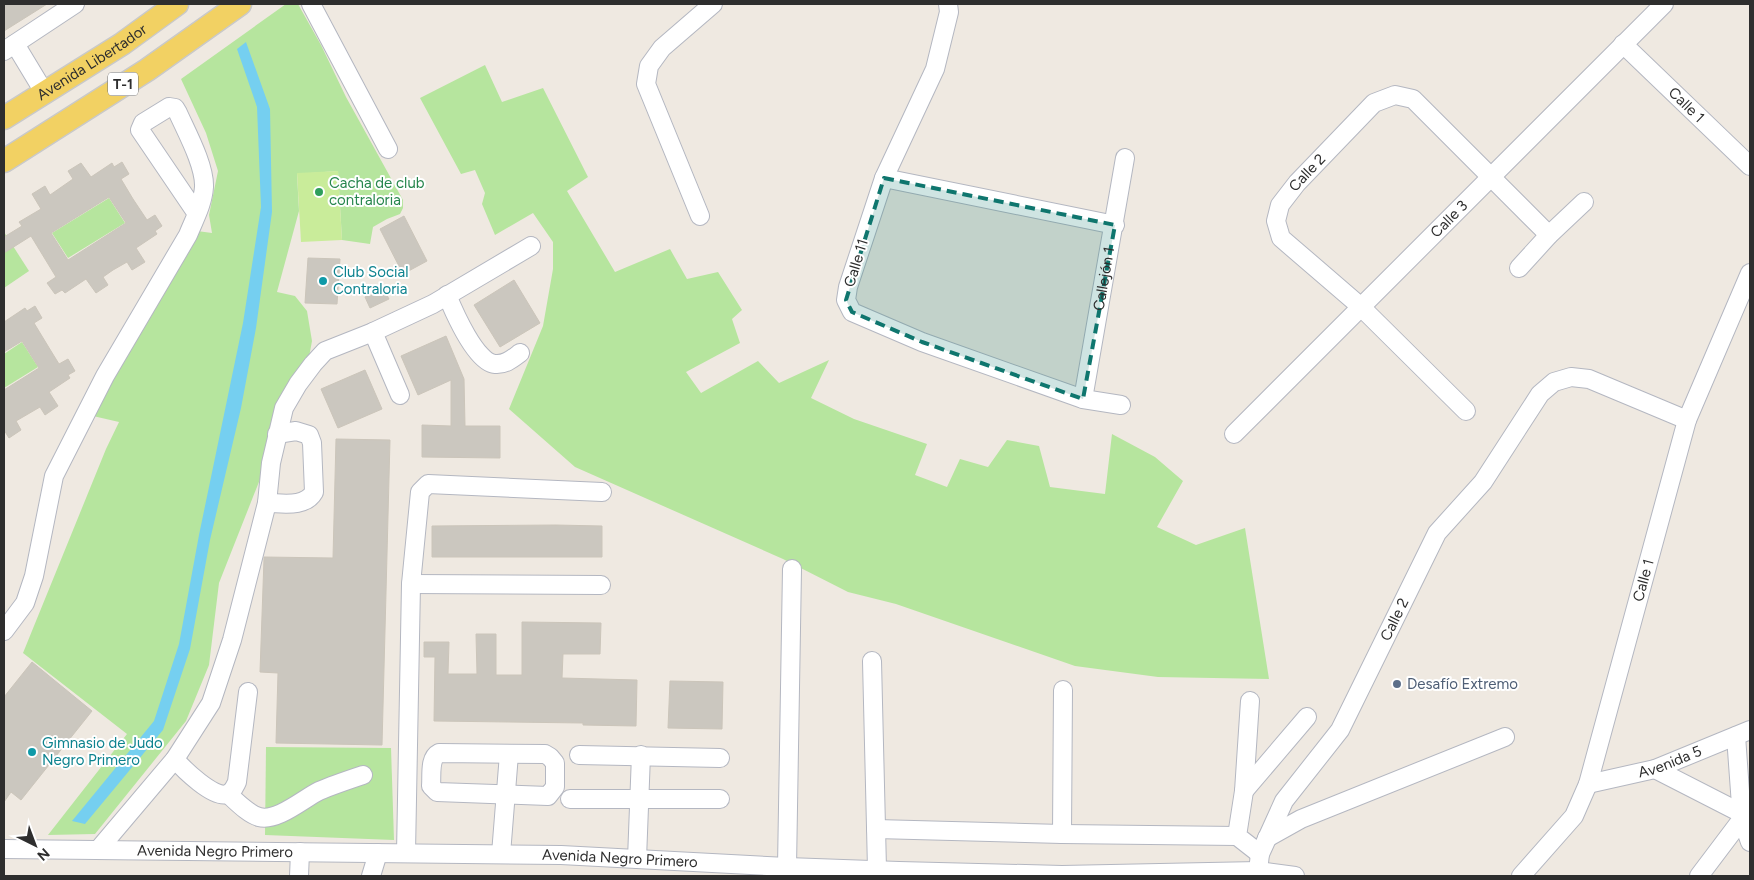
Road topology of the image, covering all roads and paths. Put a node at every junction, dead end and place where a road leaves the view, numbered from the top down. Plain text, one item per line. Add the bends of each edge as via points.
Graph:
1 (75, 4) edge
2 (177, 4) edge
3 (240, 4) edge
4 (312, 4) edge
5 (713, 4) edge
6 (948, 4) edge
7 (1664, 4) edge
8 (1623, 44) junction
9 (9, 48) edge
10 (44, 92) junction
11 (4, 118) edge
12 (388, 149) dead end
13 (1125, 158) dead end
14 (4, 161) edge
15 (1750, 166) edge
16 (1491, 177) junction
17 (884, 178) junction
18 (1584, 202) dead end
19 (197, 214) junction
20 (700, 216) dead end
21 (1115, 225) junction
22 (1550, 235) junction
23 (530, 246) dead end
24 (1519, 268) dead end
25 (1750, 272) edge
26 (447, 295) junction
27 (1360, 306) junction
28 (373, 332) junction
29 (520, 354) dead end
30 (400, 395) dead end
31 (1083, 399) junction
32 (1120, 405) dead end
33 (1466, 411) dead end
34 (1687, 420) junction
35 (277, 434) junction
36 (1234, 434) dead end
37 (602, 492) dead end
38 (267, 503) junction
39 (792, 569) dead end
40 (411, 584) junction
41 (601, 585) dead end
42 (4, 631) edge
43 (872, 661) dead end
44 (1063, 690) dead end
45 (248, 692) dead end
46 (1250, 701) dead end
47 (1307, 717) dead end
48 (1743, 733) edge
49 (1505, 737) dead end
50 (510, 754) junction
51 (579, 755) dead end
52 (641, 755) junction
53 (720, 758) dead end
54 (174, 759) junction
55 (1655, 769) junction
56 (363, 775) dead end
57 (1588, 784) junction
58 (1244, 792) junction
59 (228, 794) junction
60 (506, 794) junction
61 (570, 799) dead end
62 (639, 799) junction
63 (720, 799) dead end
64 (1742, 816) junction
65 (876, 828) junction
66 (1062, 834) junction
67 (1237, 836) junction
68 (1266, 838) junction
69 (1750, 842) edge
70 (4, 850) edge
71 (98, 850) junction
72 (300, 852) junction
73 (378, 853) junction
74 (406, 854) junction
75 (501, 854) junction
76 (637, 859) junction
77 (1259, 863) junction
78 (787, 867) junction
79 (877, 869) junction
80 (901, 874) edge
81 (299, 876) edge
82 (371, 876) edge
83 (1295, 876) edge
84 (1521, 876) edge
85 (1699, 876) edge

1 - 9 street
2 - 10 main road, Avenida Libertador / T-1 via 122,44
3 - 14 main road, T-1 via 147,70
4 - 12 street
5 - 20 street via 662,48 649,66 646,84
6 - 17 street, Calle 11 via 949,12 935,69
7 - 8 street, Calle 3
8 - 15 street, Calle 1
8 - 16 street, Calle 3
9 - 10 street
10 - 11 main road, Avenida Libertador / T-1
13 - 21 street, Callejón 1
16 - 22 street, Calle 2
16 - 27 street, Calle 3
16 - 27 street, Calle 2 via 1413,99 1395,95 1374,102 1296,183 1280,205 1276,221 1281,238
17 - 21 street
17 - 31 street, Calle 11 via 848,287 846,300 852,312 922,342
18 - 22 street
19 - 19 street via 140,130 143,123 169,107 178,113 204,173 202,200
19 - 42 street via 188,235 105,376 54,476 31,585 25,603
21 - 31 street, Callejón 1
22 - 24 street
23 - 26 street
25 - 34 street, Calle 1
26 - 28 street
26 - 29 street via 475,349 486,362 506,363
27 - 33 street, Calle 2
27 - 36 street, Calle 3
28 - 30 street
28 - 35 street via 325,351 298,384 284,408
31 - 32 street, Calle 11
34 - 57 street, Calle 1
34 - 68 street, Calle 2 via 1588,379 1571,377 1554,382 1540,394 1483,482 1437,534 1340,730 1284,801
35 - 38 street
35 - 38 street via 296,431 309,435 314,492 311,497 297,503
37 - 40 street via 428,484 420,492
38 - 54 street via 232,640 211,702
39 - 78 street
40 - 41 street
40 - 74 street
43 - 65 street
44 - 66 street
45 - 59 street via 237,782
46 - 58 street
47 - 58 street
48 - 55 street, Avenida 5
48 - 64 street
49 - 68 street via 1301,819
50 - 60 street
50 - 60 street via 545,754 550,757 555,763 555,787 548,796
50 - 60 street via 439,753 432,760 431,786 437,792
51 - 52 street
52 - 53 street
52 - 62 street
54 - 59 street via 188,775 215,791
54 - 71 street
55 - 57 street, Avenida 5
55 - 64 street
56 - 59 street via 319,791 268,817 253,815
57 - 84 street, Calle 1 via 1574,816
58 - 67 street
60 - 75 street
61 - 62 street
62 - 63 street
62 - 76 street
64 - 69 street
64 - 85 street
65 - 66 street
65 - 79 street
66 - 67 street
67 - 77 street
68 - 77 street, Calle 2
70 - 71 street, Avenida Negro Primero
71 - 72 street, Avenida Negro Primero
72 - 73 street, Avenida Negro Primero
72 - 81 street
73 - 74 street, Avenida Negro Primero
73 - 82 street
74 - 75 street, Avenida Negro Primero
75 - 76 street, Avenida Negro Primero
76 - 78 street, Avenida Negro Primero
77 - 80 street, Avenida Negro Primero via 1062,875
77 - 83 street, Avenida Negro Primero
78 - 79 street, Avenida Negro Primero
79 - 80 street, Avenida Negro Primero

